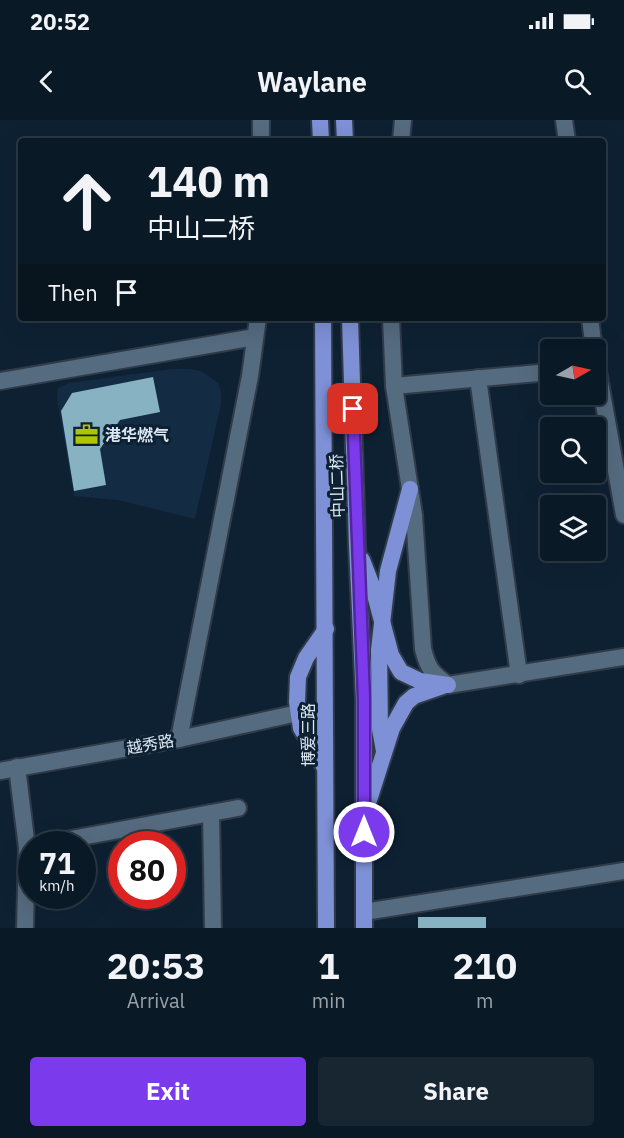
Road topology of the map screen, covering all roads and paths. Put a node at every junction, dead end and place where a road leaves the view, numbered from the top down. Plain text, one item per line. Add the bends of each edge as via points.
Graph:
1 (261, 120) edge
2 (320, 120) edge
3 (345, 120) edge
4 (403, 120) edge
5 (564, 120) edge
6 (261, 138) edge
7 (321, 138) edge
8 (345, 138) edge
9 (401, 138) edge
10 (567, 138) edge
11 (258, 321) edge
12 (323, 321) edge
13 (350, 321) edge
14 (392, 321) edge
15 (590, 321) edge
16 (255, 337) junction
17 (593, 339) edge
18 (540, 373) edge
19 (478, 378) junction
20 (0, 381) edge
21 (394, 386) junction
22 (603, 405) edge
23 (410, 489) junction
24 (624, 515) edge
25 (325, 542) joint
26 (357, 545) junction
27 (382, 626) junction
28 (326, 629) junction
29 (624, 657) edge
30 (519, 675) junction
31 (448, 685) junction
32 (298, 713) junction
33 (179, 739) junction
34 (384, 751) junction
35 (8, 769) edge
36 (326, 769) junction
37 (238, 808) dead end
38 (364, 812) junction
39 (211, 813) junction
40 (29, 831) edge
41 (96, 834) edge
42 (624, 870) edge
43 (27, 909) edge
44 (364, 920) edge
45 (25, 928) edge
46 (213, 928) edge
47 (326, 928) edge

1 - 6 street
2 - 7 highway
3 - 8 highway
4 - 9 street
5 - 10 street
11 - 16 street
12 - 25 highway, 中山二桥
13 - 26 highway, 中山二桥
14 - 21 street
15 - 17 street
16 - 20 street
16 - 33 street
18 - 19 street
19 - 21 street
19 - 30 street
21 - 23 street
22 - 24 street
23 - 27 highway via 388,571
23 - 31 street via 423,650 432,673
25 - 28 highway, 博爱三路
26 - 27 highway
26 - 38 highway
27 - 31 highway via 400,672 420,681
27 - 34 highway via 380,729
28 - 32 highway via 298,677
28 - 36 highway, 博爱三路
29 - 30 street
30 - 31 street
31 - 34 highway via 414,696 406,703
32 - 33 street, 越秀路
32 - 36 highway via 300,728
33 - 35 street, 越秀路
34 - 38 highway
35 - 40 street
36 - 47 highway, 博爱三路
37 - 39 street
38 - 44 highway
39 - 41 street
39 - 46 street
42 - 44 street
43 - 45 street

